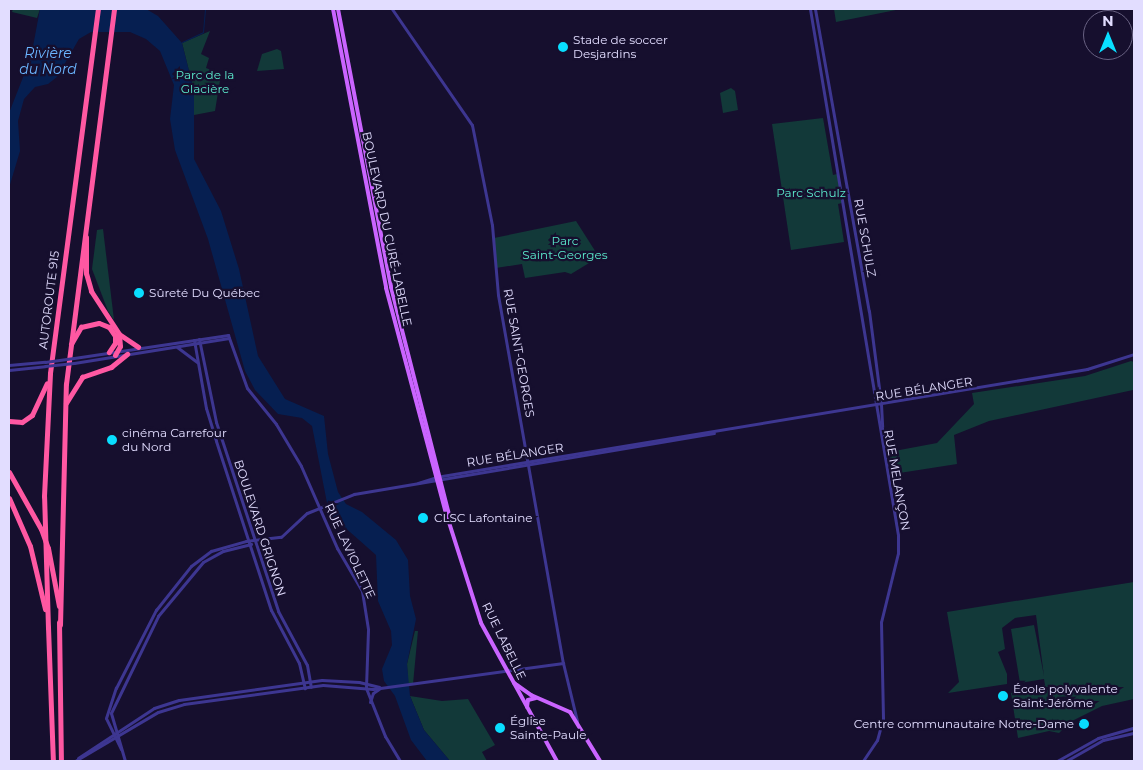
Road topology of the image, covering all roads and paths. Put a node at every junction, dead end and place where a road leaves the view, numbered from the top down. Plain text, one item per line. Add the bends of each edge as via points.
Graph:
1 (98, 9) edge
2 (114, 9) edge
3 (333, 9) edge
4 (338, 9) edge
5 (392, 9) edge
6 (810, 9) edge
7 (815, 9) edge
8 (348, 74) junction
9 (836, 129) junction
10 (831, 130) junction
11 (87, 206) junction
12 (856, 241) junction
13 (851, 242) junction
14 (119, 334) junction
15 (199, 341) junction
16 (194, 342) junction
17 (138, 347) junction
18 (176, 347) junction
19 (69, 349) junction
20 (110, 352) junction
21 (117, 353) junction
22 (127, 354) junction
23 (1134, 354) edge
24 (197, 362) junction
25 (9, 365) edge
26 (9, 370) edge
27 (50, 373) junction
28 (881, 404) junction
29 (64, 405) junction
30 (876, 405) junction
31 (9, 422) edge
32 (883, 441) junction
33 (528, 464) junction
34 (9, 472) edge
35 (438, 479) junction
36 (9, 498) edge
37 (320, 508) junction
38 (250, 542) junction
39 (256, 542) junction
40 (60, 625) junction
41 (48, 628) junction
42 (563, 663) junction
43 (507, 673) junction
44 (511, 680) junction
45 (304, 682) junction
46 (310, 682) junction
47 (365, 686) junction
48 (311, 687) junction
49 (304, 688) junction
50 (383, 688) junction
51 (538, 698) junction
52 (370, 702) junction
53 (527, 707) junction
54 (577, 722) junction
55 (1134, 728) edge
56 (1134, 733) edge
57 (115, 736) junction
58 (1103, 738) junction
59 (53, 761) edge
60 (62, 761) edge
61 (75, 761) edge
62 (125, 761) edge
63 (400, 761) edge
64 (557, 761) edge
65 (600, 761) edge
66 (863, 761) edge
67 (1057, 761) edge
68 (1066, 761) edge

1 - 27 highway, AUTOROUTE 915
2 - 11 highway, AUTOROUTE 915
3 - 8 main road, BOULEVARD DU CURÉ-LABELLE
4 - 8 main road, BOULEVARD DU CURÉ-LABELLE
5 - 33 street, RUE SAINT-GEORGES via 472,125 492,225 498,295
6 - 10 street, RUE SCHULZ
7 - 9 street, RUE SCHULZ
8 - 35 main road, BOULEVARD DU CURÉ-LABELLE via 391,287
9 - 10 street
9 - 12 street, RUE SCHULZ
10 - 13 street, RUE SCHULZ
11 - 14 highway via 87,280 100,308
11 - 19 highway, AUTOROUTE 915
12 - 13 street
12 - 28 street, RUE SCHULZ
13 - 30 street, RUE SCHULZ
14 - 17 highway
14 - 21 highway
15 - 16 street
15 - 37 street, RUE LAVIOLETTE via 228,337 247,388 279,428
15 - 39 street, BOULEVARD GRIGNON via 212,411
16 - 17 street
16 - 18 street
16 - 24 street, BOULEVARD GRIGNON
17 - 21 street
18 - 22 street
18 - 24 street
19 - 20 highway via 80,329 97,322 114,334 115,344
19 - 29 highway, AUTOROUTE 915
20 - 21 street
20 - 25 street, bridge
21 - 22 street
21 - 26 street, bridge via 74,363
22 - 29 highway via 111,367 82,377
23 - 28 street, RUE BÉLANGER via 1087,370
24 - 38 street, BOULEVARD GRIGNON via 206,410
27 - 31 highway via 36,411 24,421
27 - 41 highway, AUTOROUTE 915 via 44,496
28 - 30 street, RUE BÉLANGER
28 - 32 street, RUE SCHULZ
29 - 40 highway, AUTOROUTE 915
30 - 32 street, RUE MELANÇON
30 - 33 street, RUE BÉLANGER
32 - 66 street, RUE MELANÇON via 898,544 881,622 884,718 878,740
33 - 35 street, RUE BÉLANGER
33 - 42 street, RUE SAINT-GEORGES
34 - 40 highway, bridge via 48,548 57,588
35 - 37 street, RUE BÉLANGER via 345,497
35 - 43 main road, RUE LABELLE via 475,608
36 - 41 highway via 32,552
37 - 39 street, RUE BÉLANGER via 304,516 285,535
37 - 47 street, RUE LAVIOLETTE via 366,602
38 - 39 street, RUE BÉLANGER
38 - 45 street, BOULEVARD GRIGNON via 270,610 299,663
38 - 57 street, RUE BÉLANGER via 203,562 161,611 111,713
39 - 46 street, BOULEVARD GRIGNON via 278,611 304,658
40 - 60 highway
41 - 59 highway
42 - 43 street
42 - 54 street, RUE SAINT-GEORGES
43 - 44 main road, RUE LABELLE
43 - 50 street
44 - 51 main road, RUE SAINT-GEORGES
44 - 53 main road, RUE LABELLE
45 - 46 street
45 - 49 street, BOULEVARD GRIGNON
45 - 57 street via 179,700 154,708
46 - 47 street
46 - 48 street, BOULEVARD GRIGNON
47 - 48 street
47 - 50 street
47 - 52 street, RUE LAVIOLETTE
48 - 49 street
49 - 57 street via 176,706 158,712
50 - 52 street via 373,693
51 - 53 main road via 528,700
51 - 54 main road, RUE SAINT-GEORGES via 565,708
52 - 63 street, RUE LAVIOLETTE
53 - 64 main road, RUE LABELLE
54 - 65 main road, RUE SAINT-GEORGES
55 - 58 street
56 - 58 street
57 - 61 street
57 - 62 street, RUE BÉLANGER
58 - 67 street
58 - 68 street

